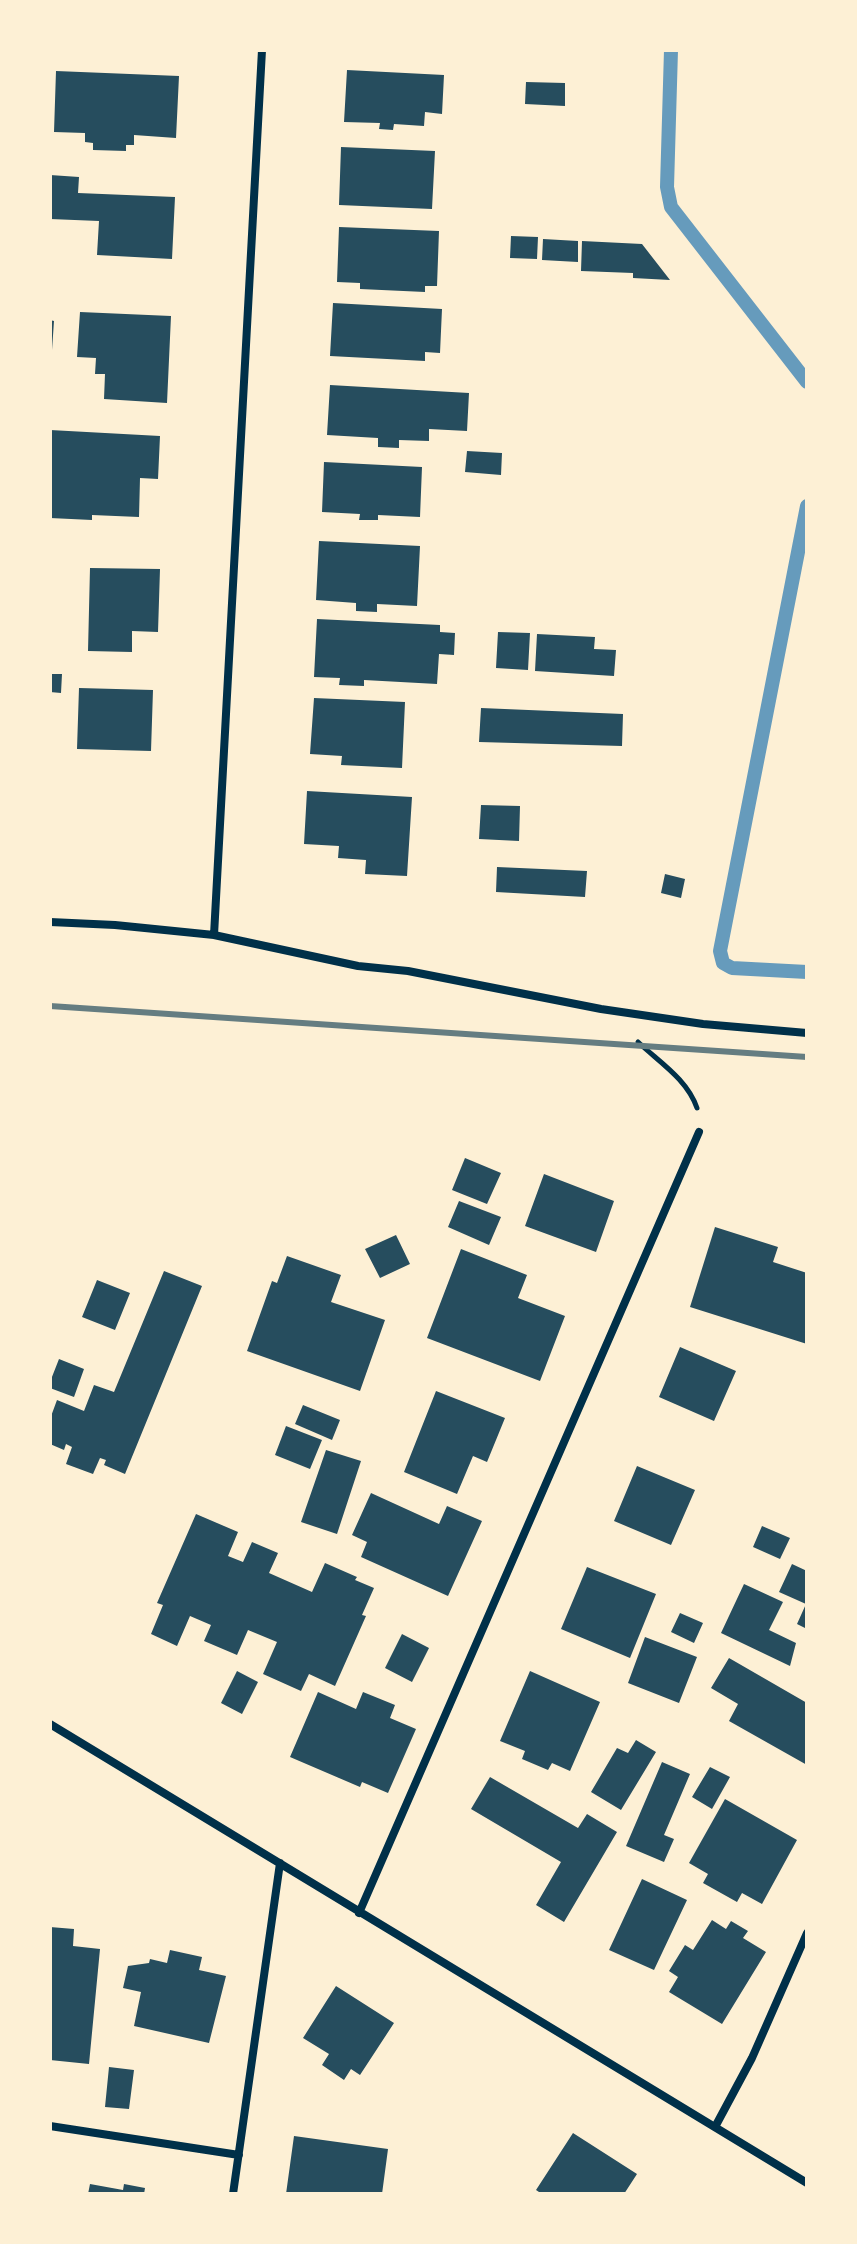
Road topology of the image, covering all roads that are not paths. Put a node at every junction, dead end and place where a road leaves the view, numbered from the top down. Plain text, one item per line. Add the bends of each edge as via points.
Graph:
1 (262, 50) edge
2 (50, 922) edge
3 (214, 935) junction
4 (807, 1033) edge
5 (699, 1132) road end
6 (50, 1724) edge
7 (280, 1863) junction
8 (359, 1913) junction
9 (807, 1933) edge
10 (50, 2126) edge
11 (715, 2127) junction
12 (239, 2155) junction
13 (807, 2183) edge
14 (233, 2194) edge

1 - 3 street
2 - 3 street
3 - 4 street via 601,1009
5 - 8 street
6 - 7 street
7 - 8 street
7 - 12 street
8 - 11 street
9 - 11 street
10 - 12 street
11 - 13 street
12 - 14 street

